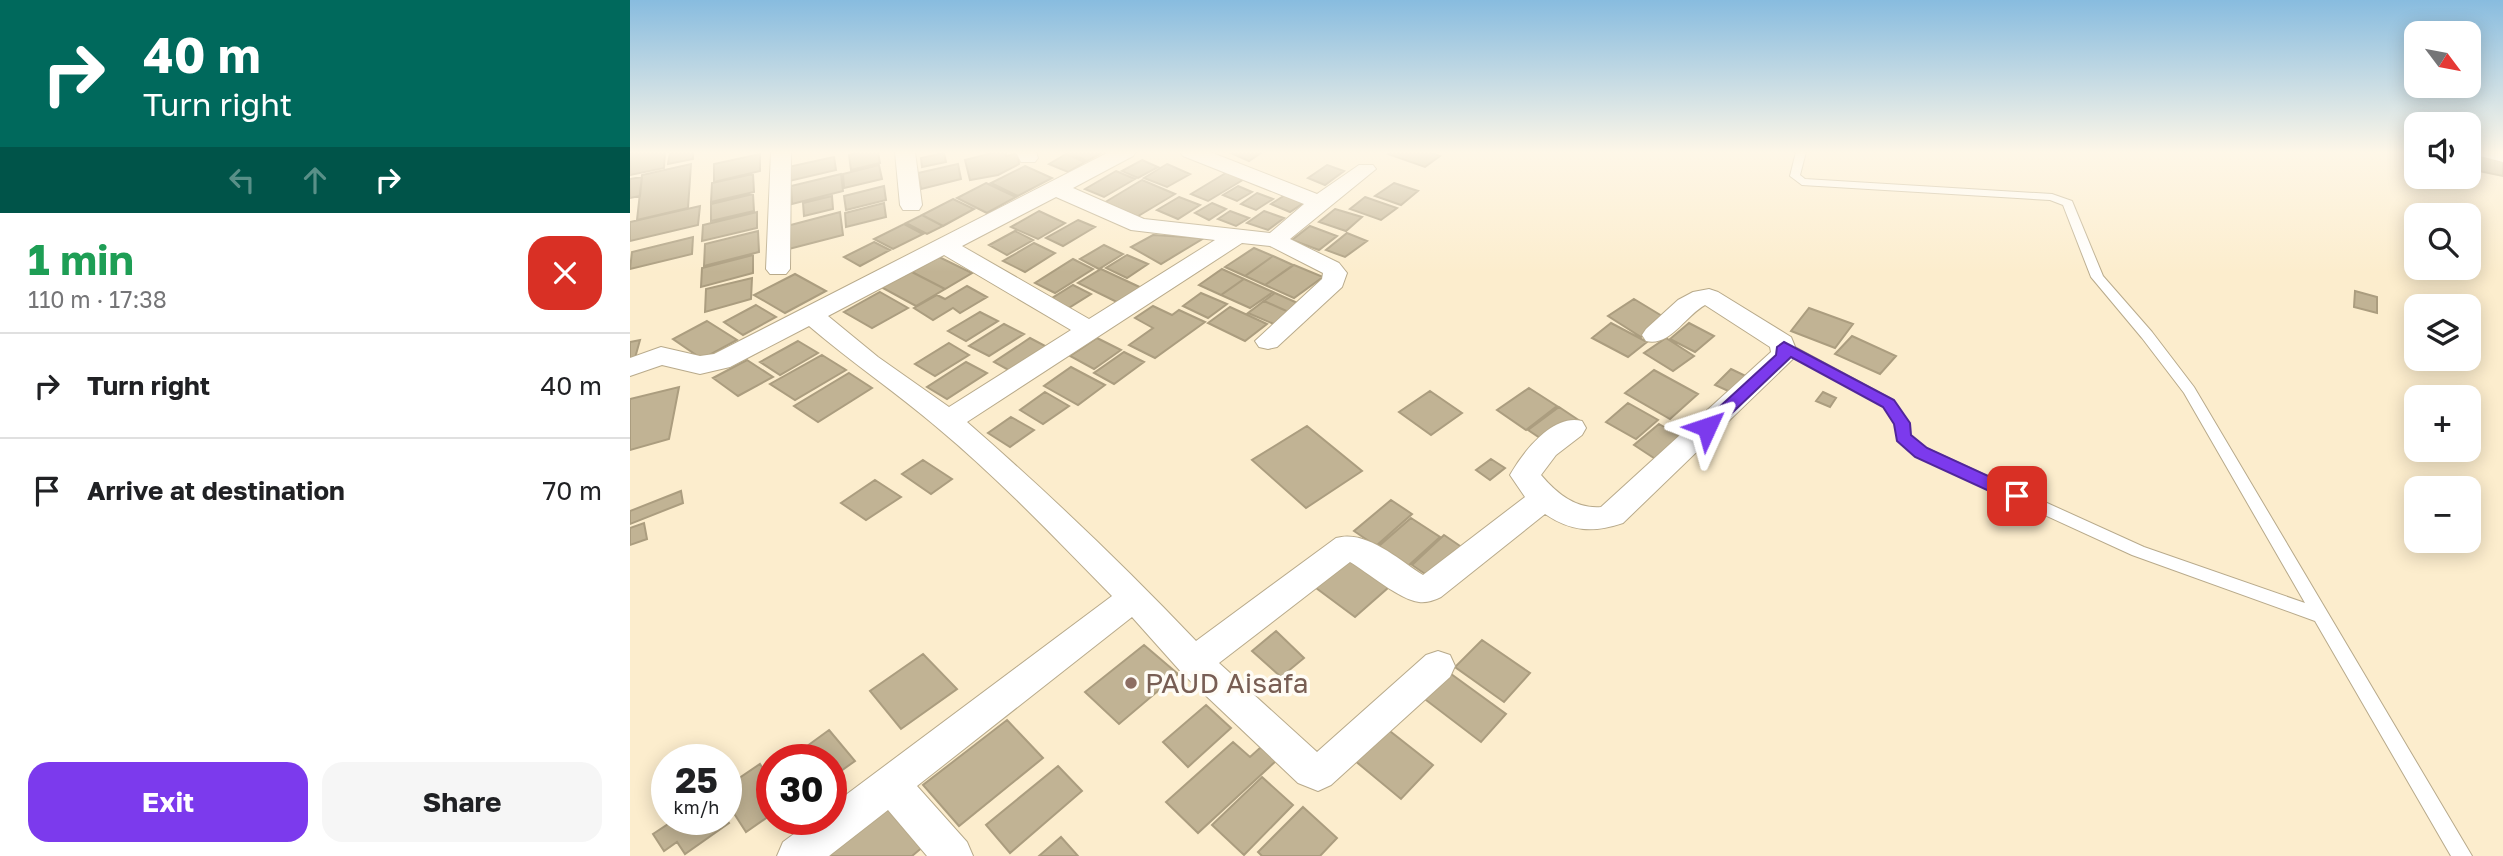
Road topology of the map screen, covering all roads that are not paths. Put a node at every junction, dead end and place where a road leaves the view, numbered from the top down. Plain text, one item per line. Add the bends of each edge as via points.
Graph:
1 (780, 192) edge
2 (910, 192) edge
3 (1051, 192) edge
4 (1064, 192) edge
5 (1293, 192) edge
6 (1333, 192) edge
7 (1968, 192) edge
8 (1319, 202) junction
9 (911, 205) dead end
10 (1237, 236) junction
11 (1275, 240) junction
12 (945, 246) junction
13 (778, 269) dead end
14 (811, 315) junction
15 (1091, 331) junction
16 (1655, 335) dead end
17 (1268, 341) dead end
18 (1784, 347) junction
19 (630, 367) edge
20 (948, 421) junction
21 (1572, 428) dead end
22 (1545, 498) junction
23 (1134, 597) junction
24 (2322, 616) junction
25 (1194, 662) junction
26 (1437, 666) dead end
27 (891, 785) junction
28 (797, 856) edge
29 (954, 856) edge
30 (2462, 856) edge

1 - 13 street
2 - 9 street
3 - 12 street
4 - 10 street via 1139,225
5 - 8 street
6 - 8 street
7 - 24 lane via 2052,197 2068,204 2097,277 2189,390
8 - 11 street
10 - 11 street
10 - 15 street
11 - 17 street via 1335,272 1333,282
12 - 14 street
12 - 15 street
14 - 19 street via 715,363 700,365 661,356
14 - 20 street
15 - 20 street
16 - 18 street via 1692,301 1705,297
18 - 22 street via 1784,357 1612,515 1599,521 1580,519
18 - 24 lane via 1888,403 1902,423 1903,437 1921,452 2138,551
20 - 23 street
21 - 22 street via 1525,472 1532,487
22 - 25 street via 1430,588 1419,589 1347,547
23 - 25 street
23 - 27 street
24 - 30 lane
25 - 26 street via 1318,773
27 - 28 street
27 - 29 street

